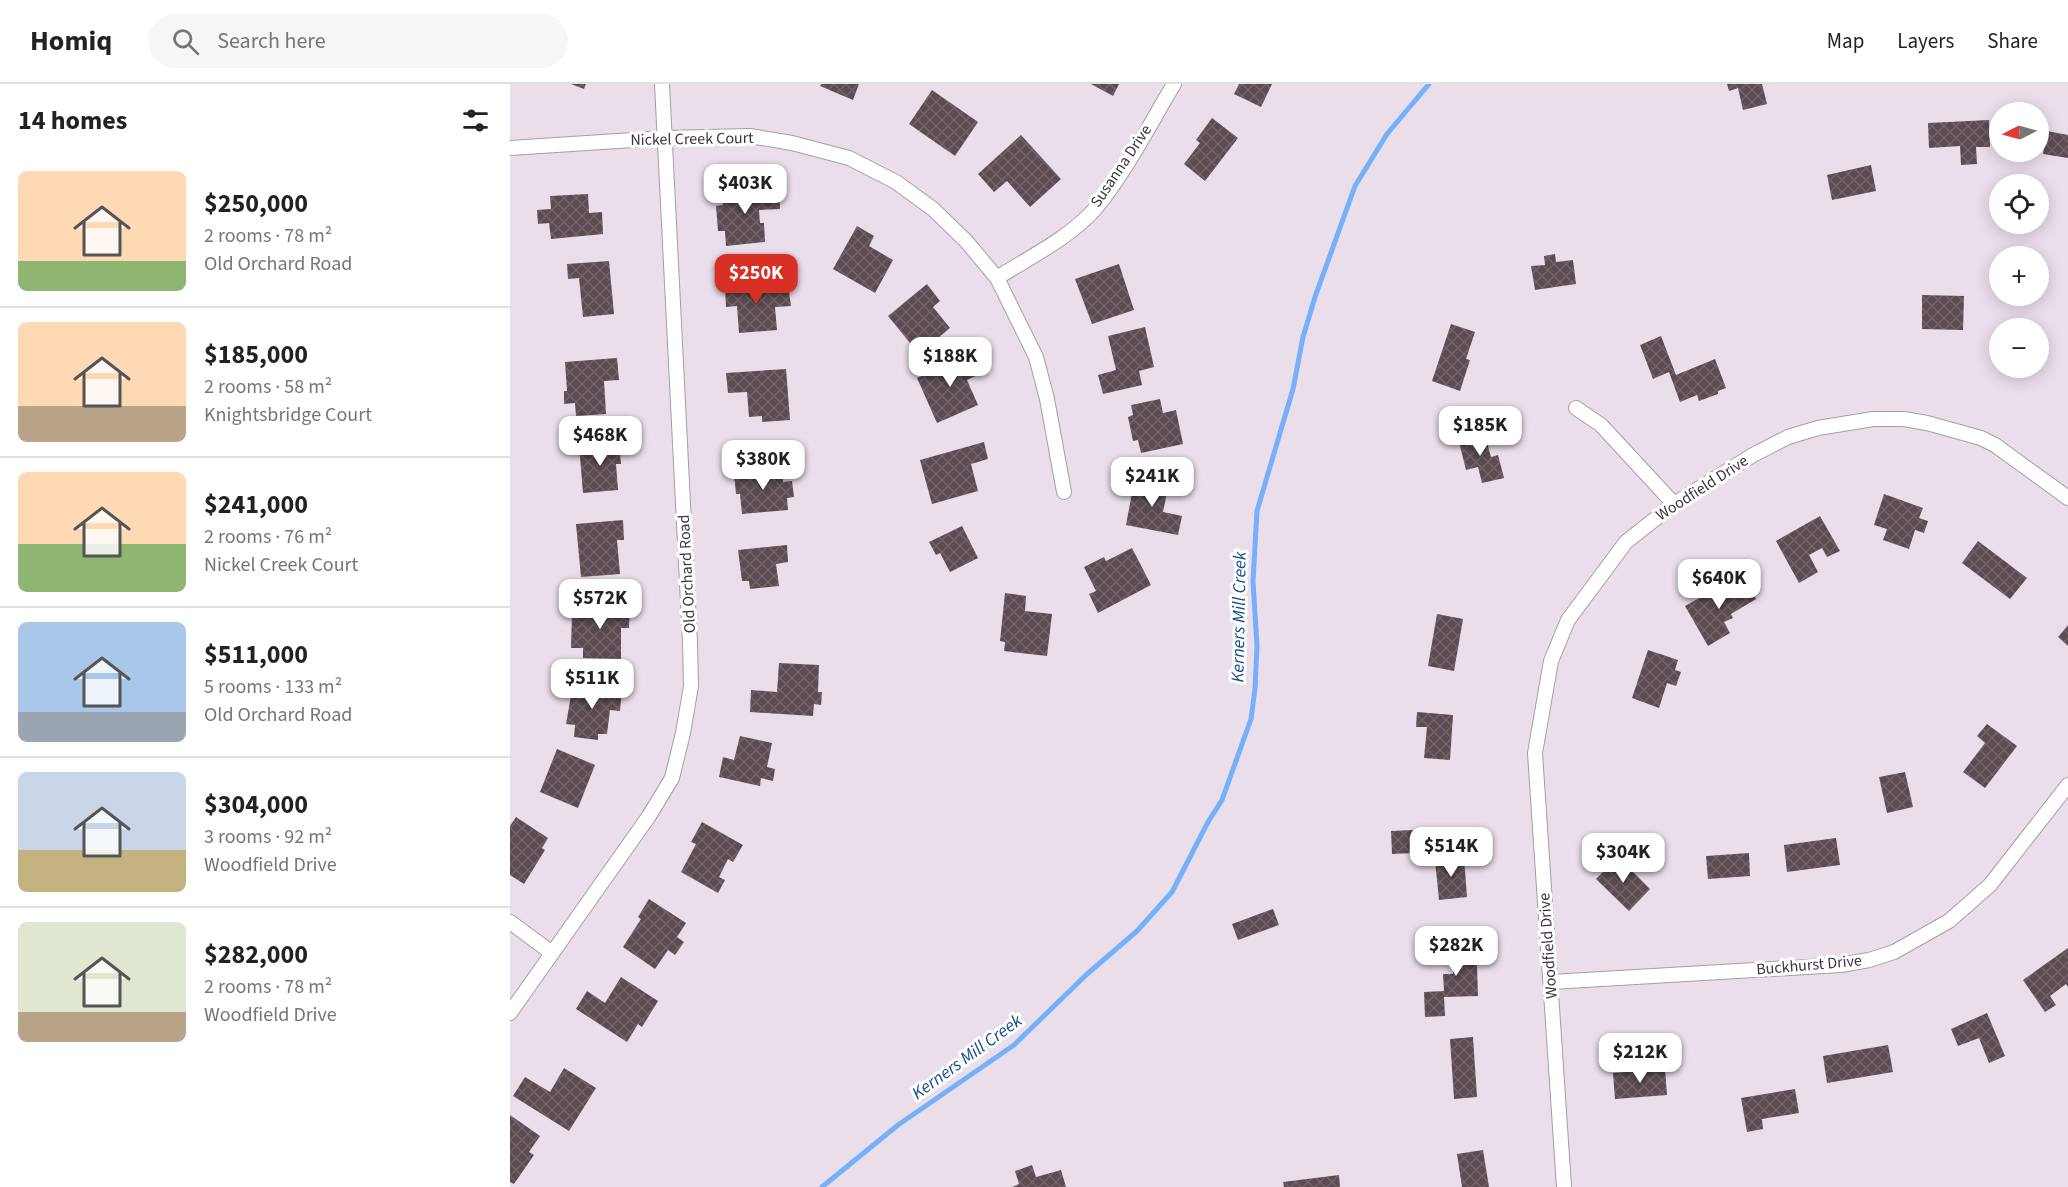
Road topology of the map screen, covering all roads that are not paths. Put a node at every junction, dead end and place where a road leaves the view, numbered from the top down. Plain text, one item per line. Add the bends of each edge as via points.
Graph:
1 (662, 84) edge
2 (1174, 84) edge
3 (664, 138) junction
4 (510, 148) edge
5 (997, 278) junction
6 (1576, 408) dead end
7 (1064, 492) dead end
8 (2068, 498) edge
9 (1674, 504) junction
10 (2068, 785) edge
11 (510, 922) edge
12 (552, 953) junction
13 (1551, 982) junction
14 (510, 1013) edge
15 (1564, 1187) edge

1 - 3 street, Old Orchard Road
2 - 5 street, Susanna Drive via 1094,209 1068,233
3 - 4 street, Nickel Creek Court
3 - 5 street, Nickel Creek Court via 750,136 849,158 896,182 933,209
3 - 12 street, Old Orchard Road via 691,686 672,778
5 - 7 street, Nickel Creek Court via 1035,357
6 - 9 street via 1601,425
8 - 9 street, Woodfield Drive via 1981,438 1927,423 1873,419 1788,437
9 - 13 street, Woodfield Drive via 1626,542 1568,620 1551,661 1535,753
10 - 13 street, Buckhurst Drive via 1990,885 1949,921 1894,952 1840,965
11 - 12 street
12 - 14 street, Old Orchard Road
13 - 15 street, Woodfield Drive

